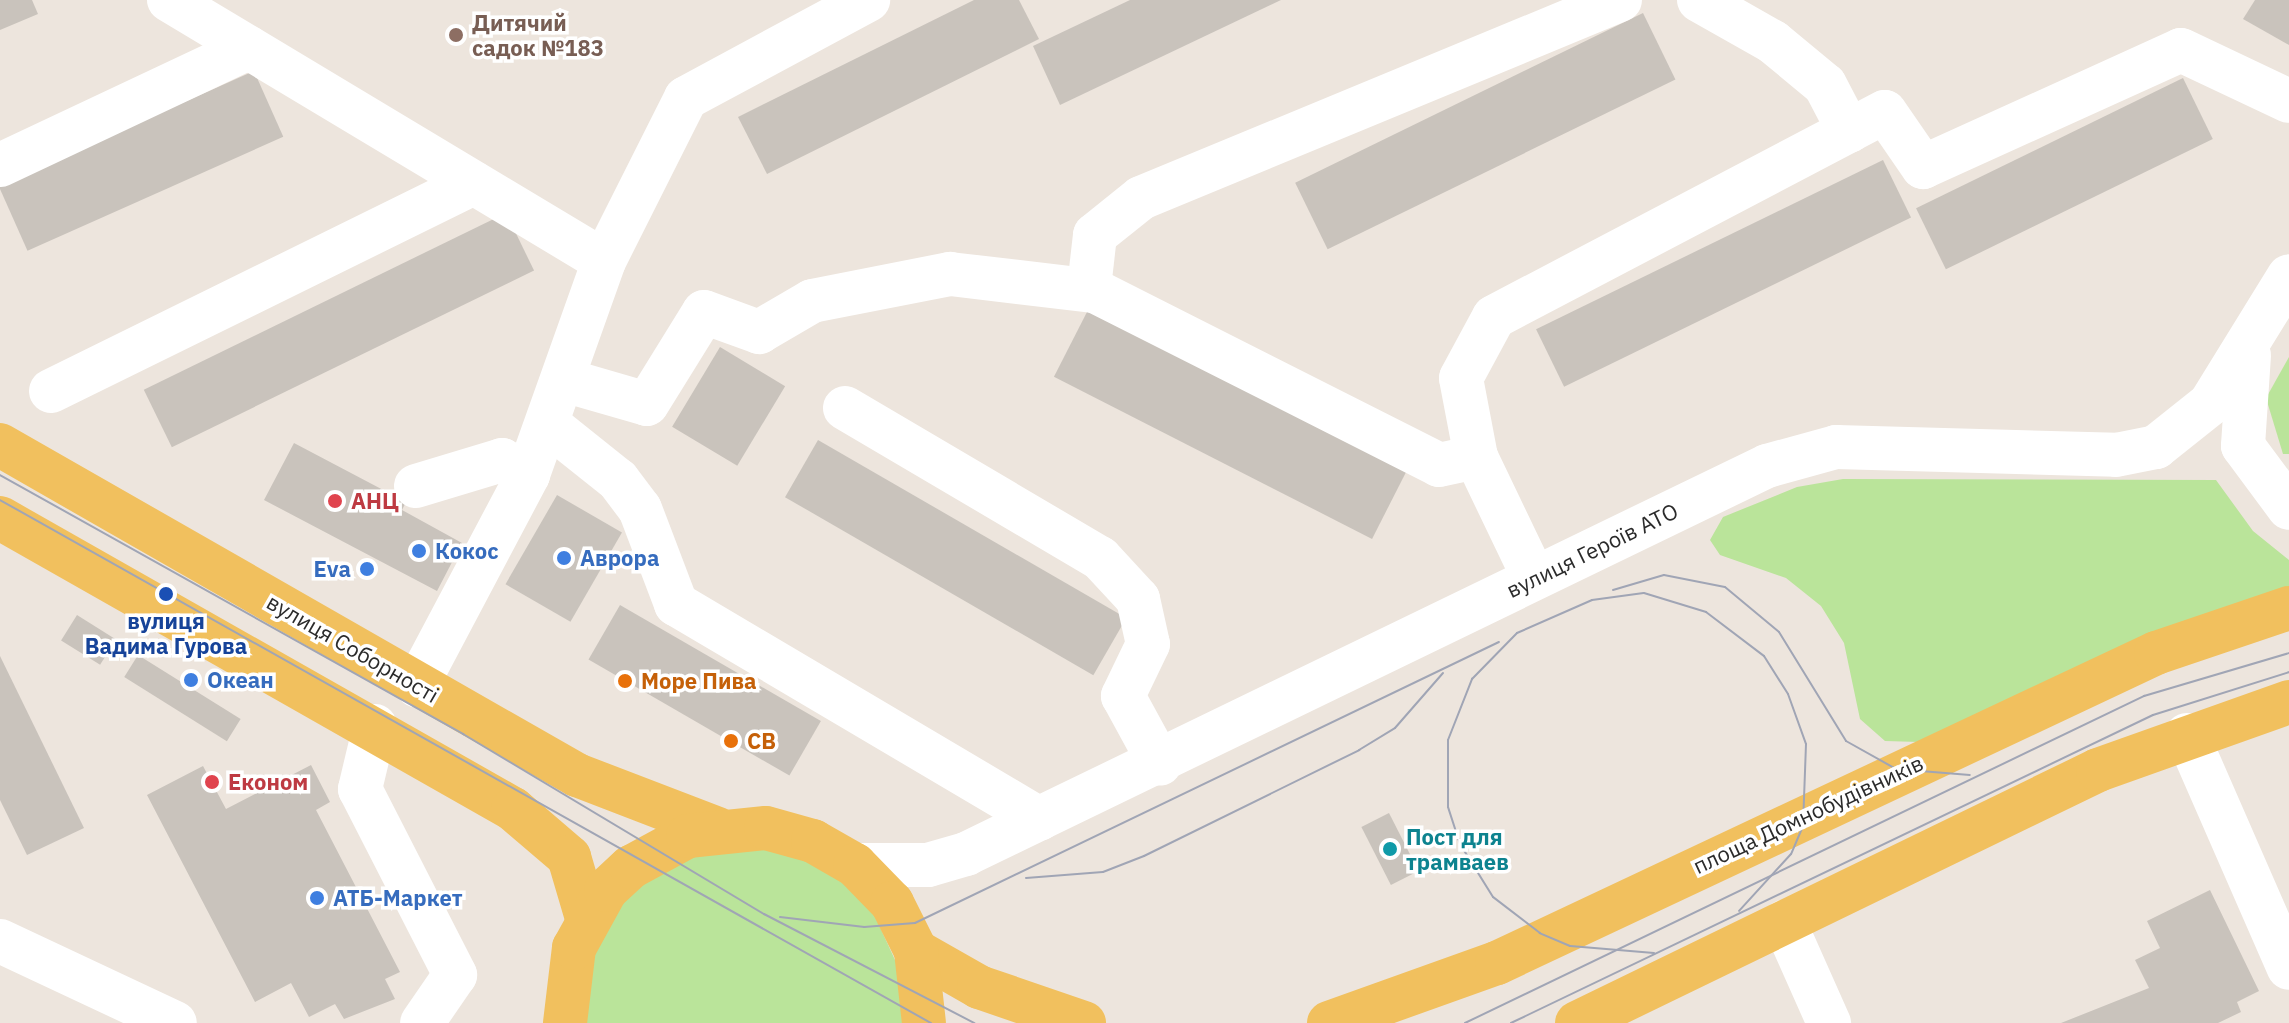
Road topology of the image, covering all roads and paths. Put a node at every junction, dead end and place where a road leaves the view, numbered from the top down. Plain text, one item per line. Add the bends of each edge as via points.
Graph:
1 (169, 0) edge
2 (868, 0) edge
3 (1620, 0) edge
4 (1699, 0) edge
5 (249, 48) junction
6 (2289, 101) edge
7 (1849, 131) junction
8 (0, 165) edge
9 (474, 183) junction
10 (604, 261) junction
11 (2289, 276) edge
12 (1095, 291) junction
13 (2251, 343) junction
14 (564, 380) junction
15 (51, 391) dead end
16 (845, 408) dead end
17 (549, 425) junction
18 (0, 445) edge
19 (1476, 457) junction
20 (2268, 458) edge
21 (528, 475) junction
22 (416, 486) dead end
23 (2289, 508) edge
24 (0, 518) edge
25 (1534, 578) junction
26 (2289, 608) edge
27 (417, 685) junction
28 (2289, 702) edge
29 (375, 726) junction
30 (2187, 735) junction
31 (1160, 764) junction
32 (1039, 819) junction
33 (718, 829) junction
34 (855, 865) junction
35 (587, 918) junction
36 (1784, 922) junction
37 (0, 941) edge
38 (916, 951) junction
39 (2289, 968) edge
40 (175, 1023) edge
41 (422, 1023) edge
42 (565, 1023) edge
43 (924, 1023) edge
44 (1084, 1023) edge
45 (1329, 1023) edge
46 (1577, 1023) edge
47 (1829, 1023) edge

1 - 5 street
2 - 10 street via 686,98
3 - 12 street via 1141,198 1095,235 1089,288
4 - 7 street via 1773,42 1825,85
5 - 8 street
5 - 9 street
6 - 7 street via 2181,50 1923,167 1885,112
7 - 19 street via 1494,317 1461,378
9 - 10 street
9 - 15 street
10 - 14 street
11 - 13 street, вулиця Героїв АТО
12 - 14 street via 950,274 812,301 759,332 704,312 647,404
12 - 19 street via 1439,465
13 - 20 street via 2241,414
13 - 25 street, вулиця Героїв АТО via 2210,404 2182,434 2156,447 2116,455 1836,447 1767,466
14 - 17 street
16 - 31 street via 1100,558 1138,599 1148,644 1123,696
17 - 21 street
17 - 32 street via 618,480 640,509 676,604
18 - 27 main road, вулиця Соборності
19 - 25 street
20 - 23 street
21 - 22 street via 502,460
21 - 27 street
24 - 29 main road
25 - 31 street, вулиця Героїв АТО
26 - 45 main road, площа Домнобудівників via 2156,653 1497,963
27 - 33 main road, вулиця Соборності via 577,775
28 - 30 main road
29 - 35 main road via 513,809 569,857
29 - 41 street via 360,789 455,975
30 - 36 main road
30 - 39 street
31 - 32 street, вулиця Героїв АТО
32 - 34 street, вулиця Героїв АТО via 928,865
33 - 34 main road via 766,828 813,841
33 - 35 main road via 659,847 631,867
34 - 38 main road via 892,903
35 - 42 main road via 566,980
36 - 46 main road
36 - 47 street
37 - 40 street
38 - 43 main road
38 - 44 main road via 979,987

